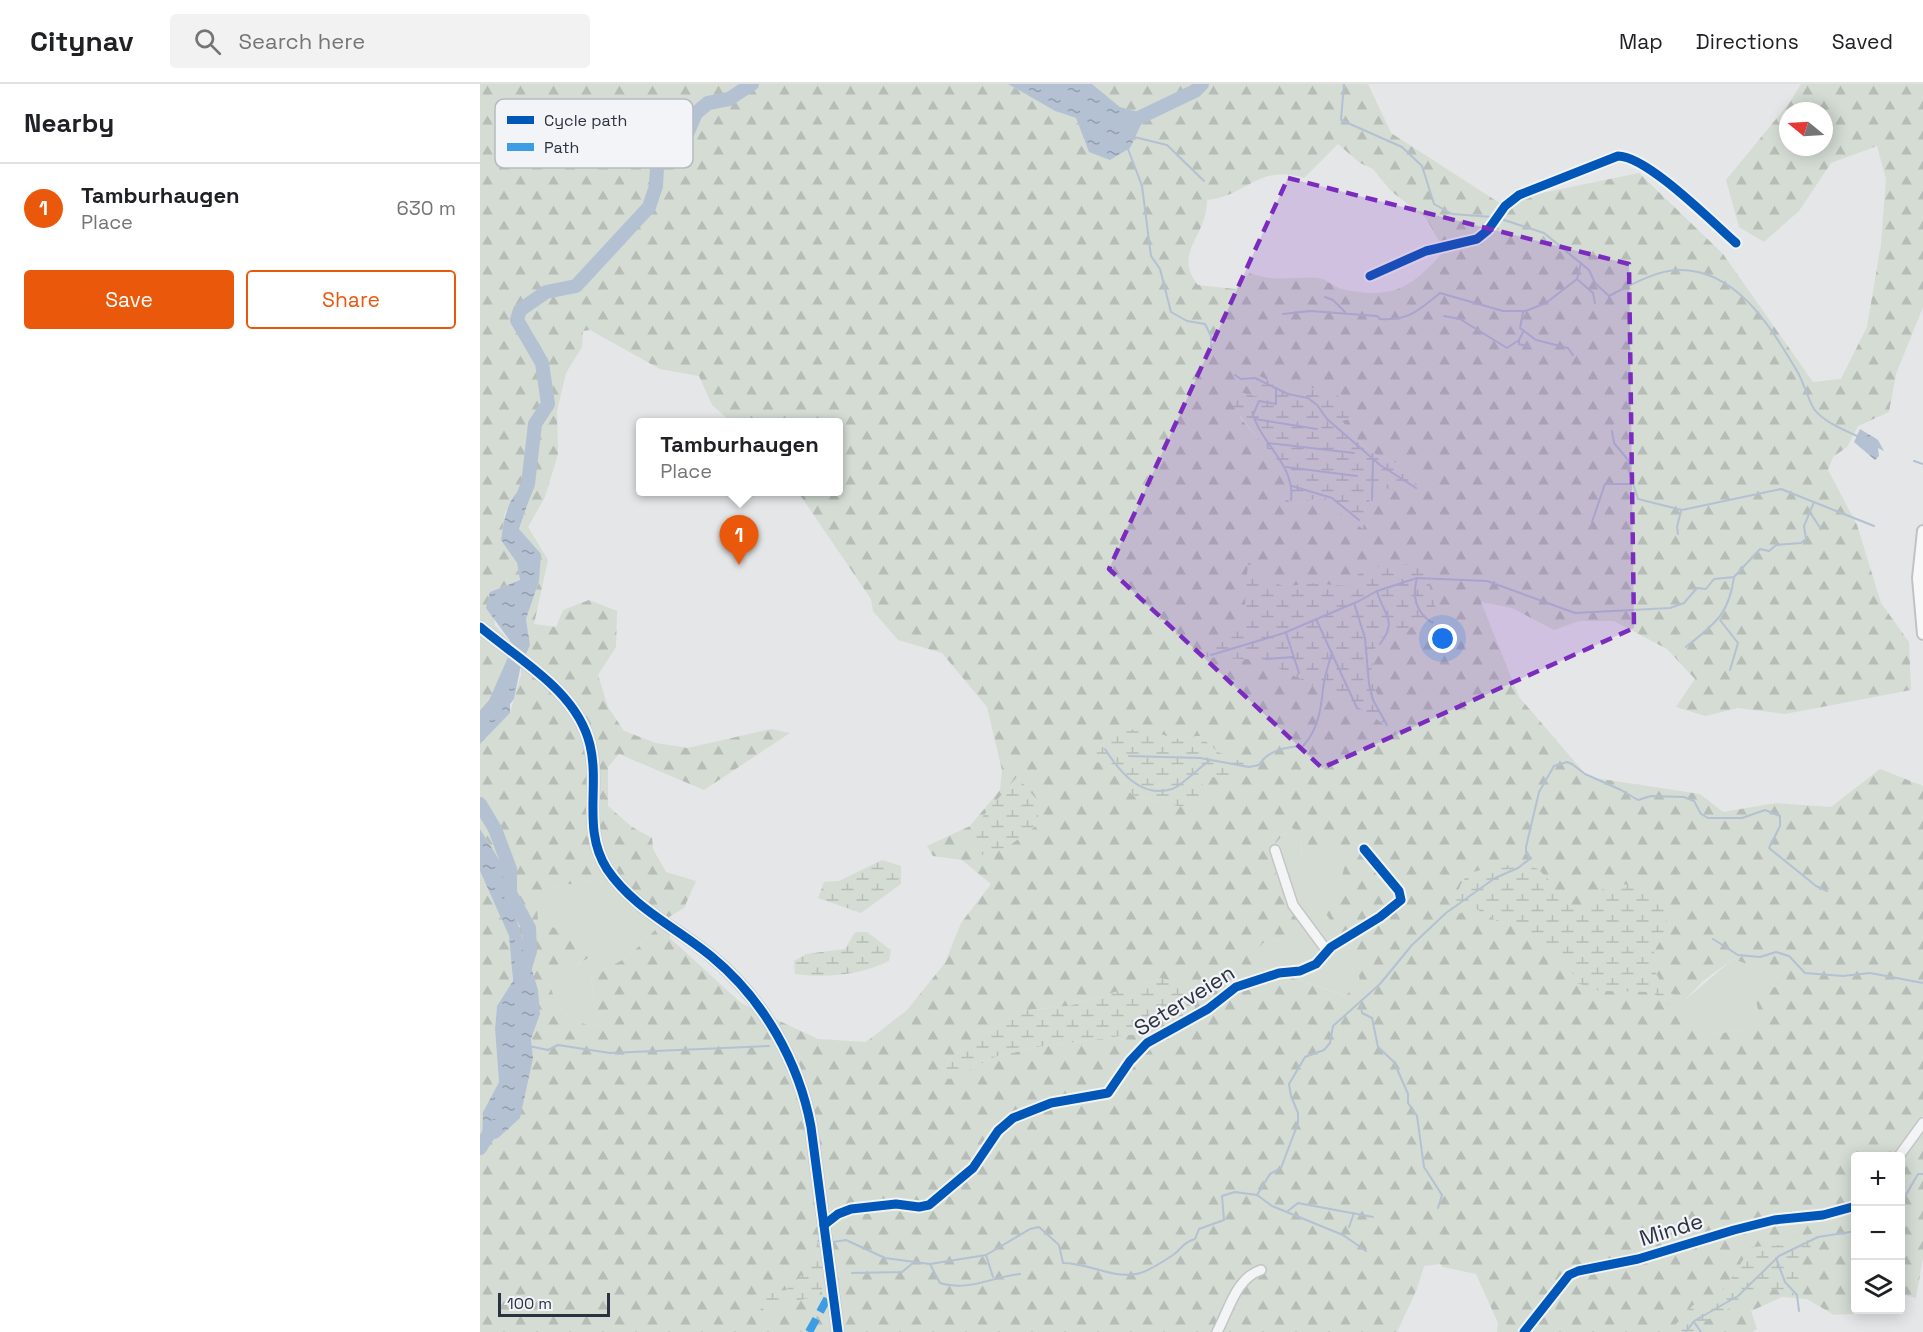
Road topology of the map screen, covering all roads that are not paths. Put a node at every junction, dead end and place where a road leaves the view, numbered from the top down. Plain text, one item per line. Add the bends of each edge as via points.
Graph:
1 (1736, 243) dead end
2 (1370, 276) dead end
3 (1923, 531) edge
4 (480, 627) edge
5 (1923, 634) edge
6 (1364, 849) dead end
7 (1275, 850) dead end
8 (1327, 951) junction
9 (1923, 1123) edge
10 (1902, 1152) edge
11 (1851, 1207) edge
12 (824, 1225) junction
13 (1261, 1270) dead end
14 (838, 1332) edge
15 (1217, 1332) edge
16 (1524, 1332) edge

1 - 2 street via 1652,170 1634,158 1618,156 1519,195 1477,239 1426,251
3 - 5 main road via 1918,578
4 - 12 main road via 565,699 586,732 592,765 593,831 606,867 638,902 724,967 765,1016 788,1054 808,1108
6 - 8 street, Seterveien via 1399,891 1401,900
7 - 8 street via 1293,906
8 - 12 street, Seterveien via 1308,969 1279,973 1236,987 1208,1009 1152,1040 1130,1061 1108,1093 1052,1103 1013,1118 998,1131 973,1168 929,1205 851,1209
9 - 10 street
11 - 16 street, Minde via 1823,1215 1774,1220 1638,1259 1578,1271 1569,1275
12 - 14 main road
13 - 15 street via 1242,1282

